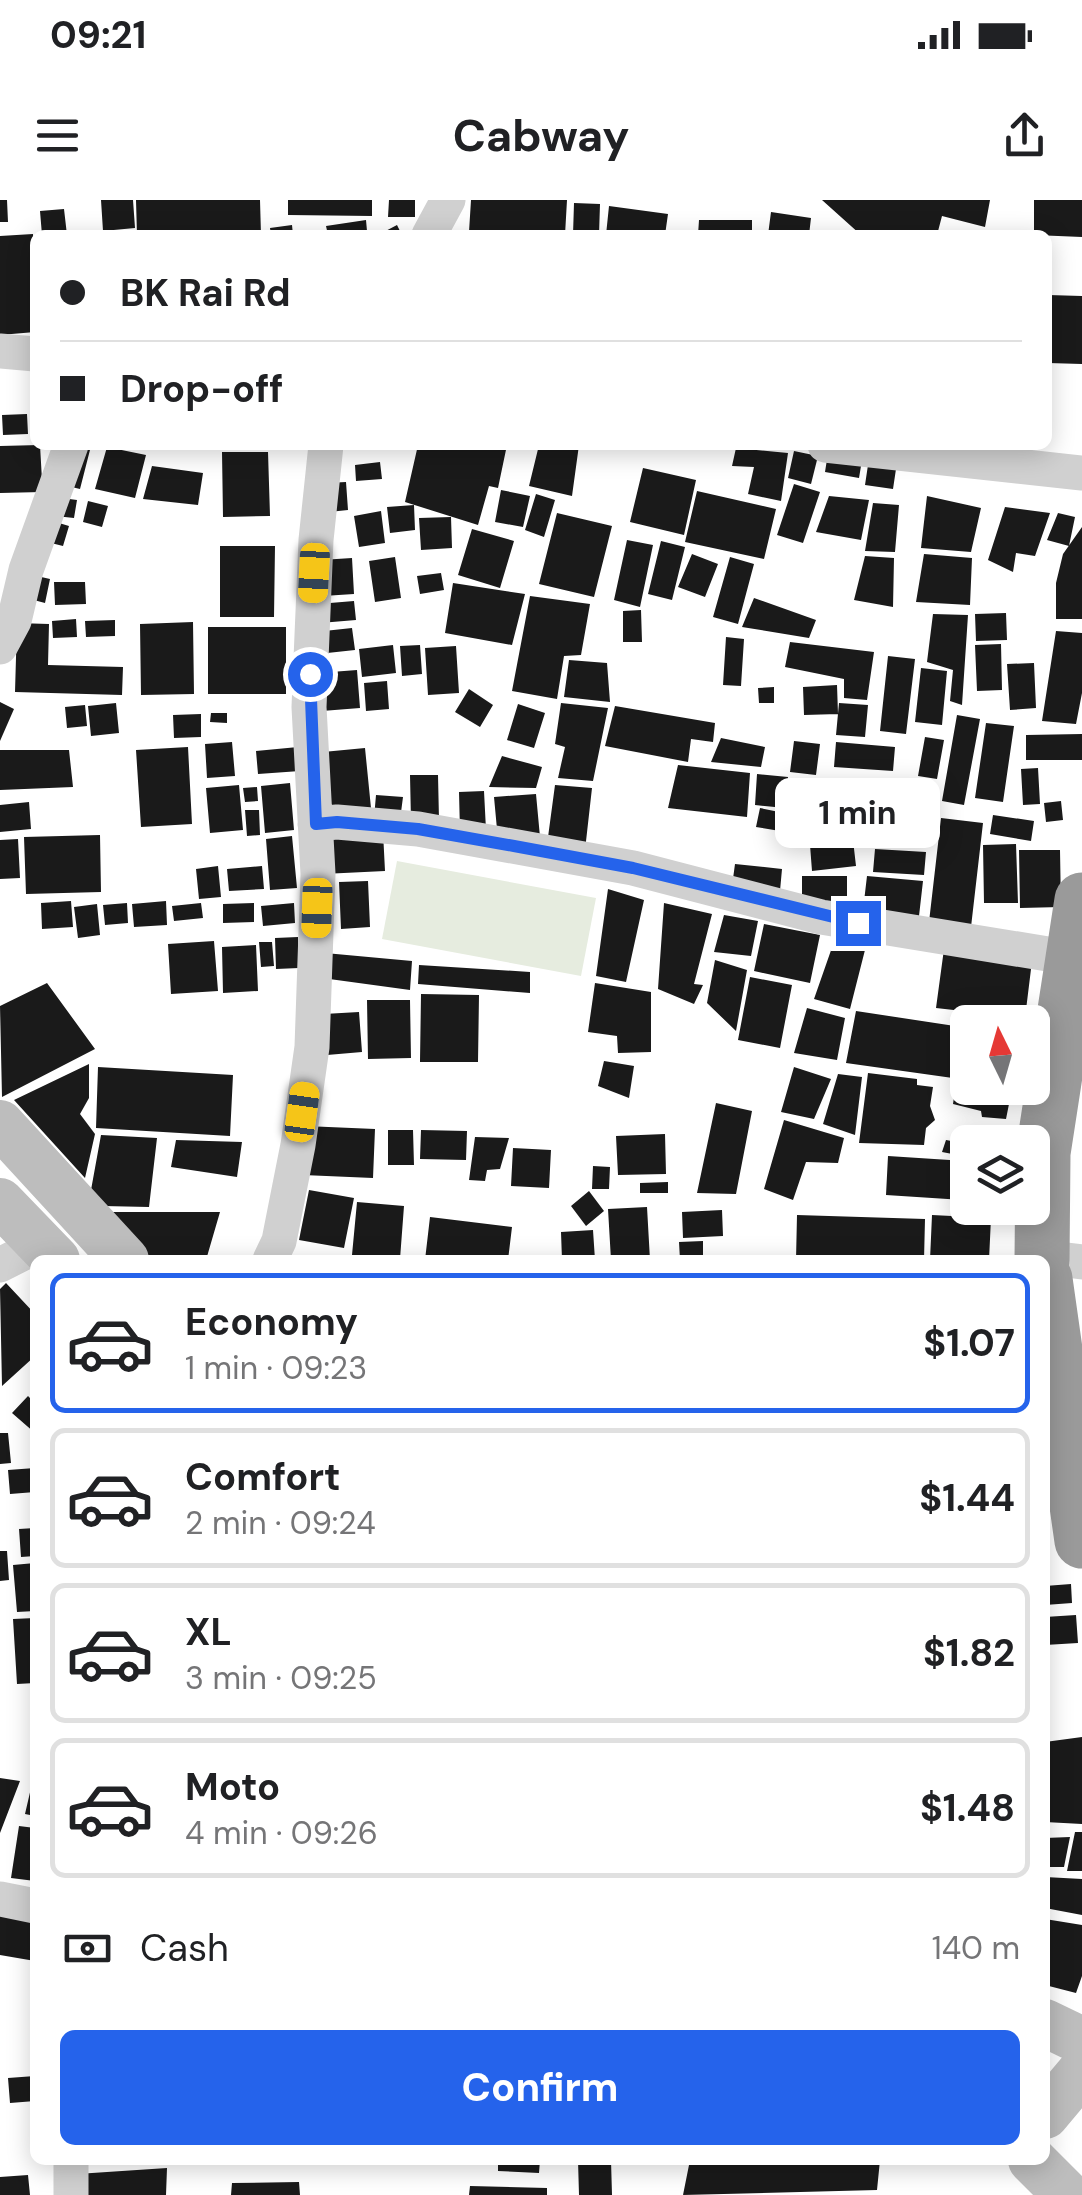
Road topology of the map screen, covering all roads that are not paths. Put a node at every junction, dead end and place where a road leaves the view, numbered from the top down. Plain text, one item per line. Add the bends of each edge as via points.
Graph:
1 (448, 200) edge
2 (432, 230) edge
3 (0, 351) edge
4 (30, 354) edge
5 (69, 450) edge
6 (325, 450) edge
7 (871, 450) edge
8 (1082, 473) edge
9 (0, 648) edge
10 (316, 824) junction
11 (1082, 900) edge
12 (1072, 958) junction
13 (0, 1124) edge
14 (0, 1202) edge
15 (31, 1255) edge
16 (120, 1255) edge
17 (272, 1255) edge
18 (1053, 1264) edge
19 (1082, 1541) edge
20 (0, 1899) edge
21 (30, 1905) edge
22 (1050, 2026) edge
23 (1082, 2041) edge
24 (1082, 2071) edge
25 (1050, 2109) edge
26 (71, 2165) edge
27 (1037, 2165) edge
28 (71, 2195) edge
29 (1067, 2195) edge

1 - 2 street
3 - 4 street
5 - 9 street
6 - 10 street via 309,707
7 - 8 street
10 - 12 street via 418,829 633,868 821,917
10 - 17 street via 312,1047
11 - 12 highway
12 - 18 highway via 1043,1153
13 - 16 main road
14 - 15 main road
18 - 19 highway
20 - 21 street
22 - 23 main road
24 - 25 main road
26 - 28 street
27 - 29 main road

